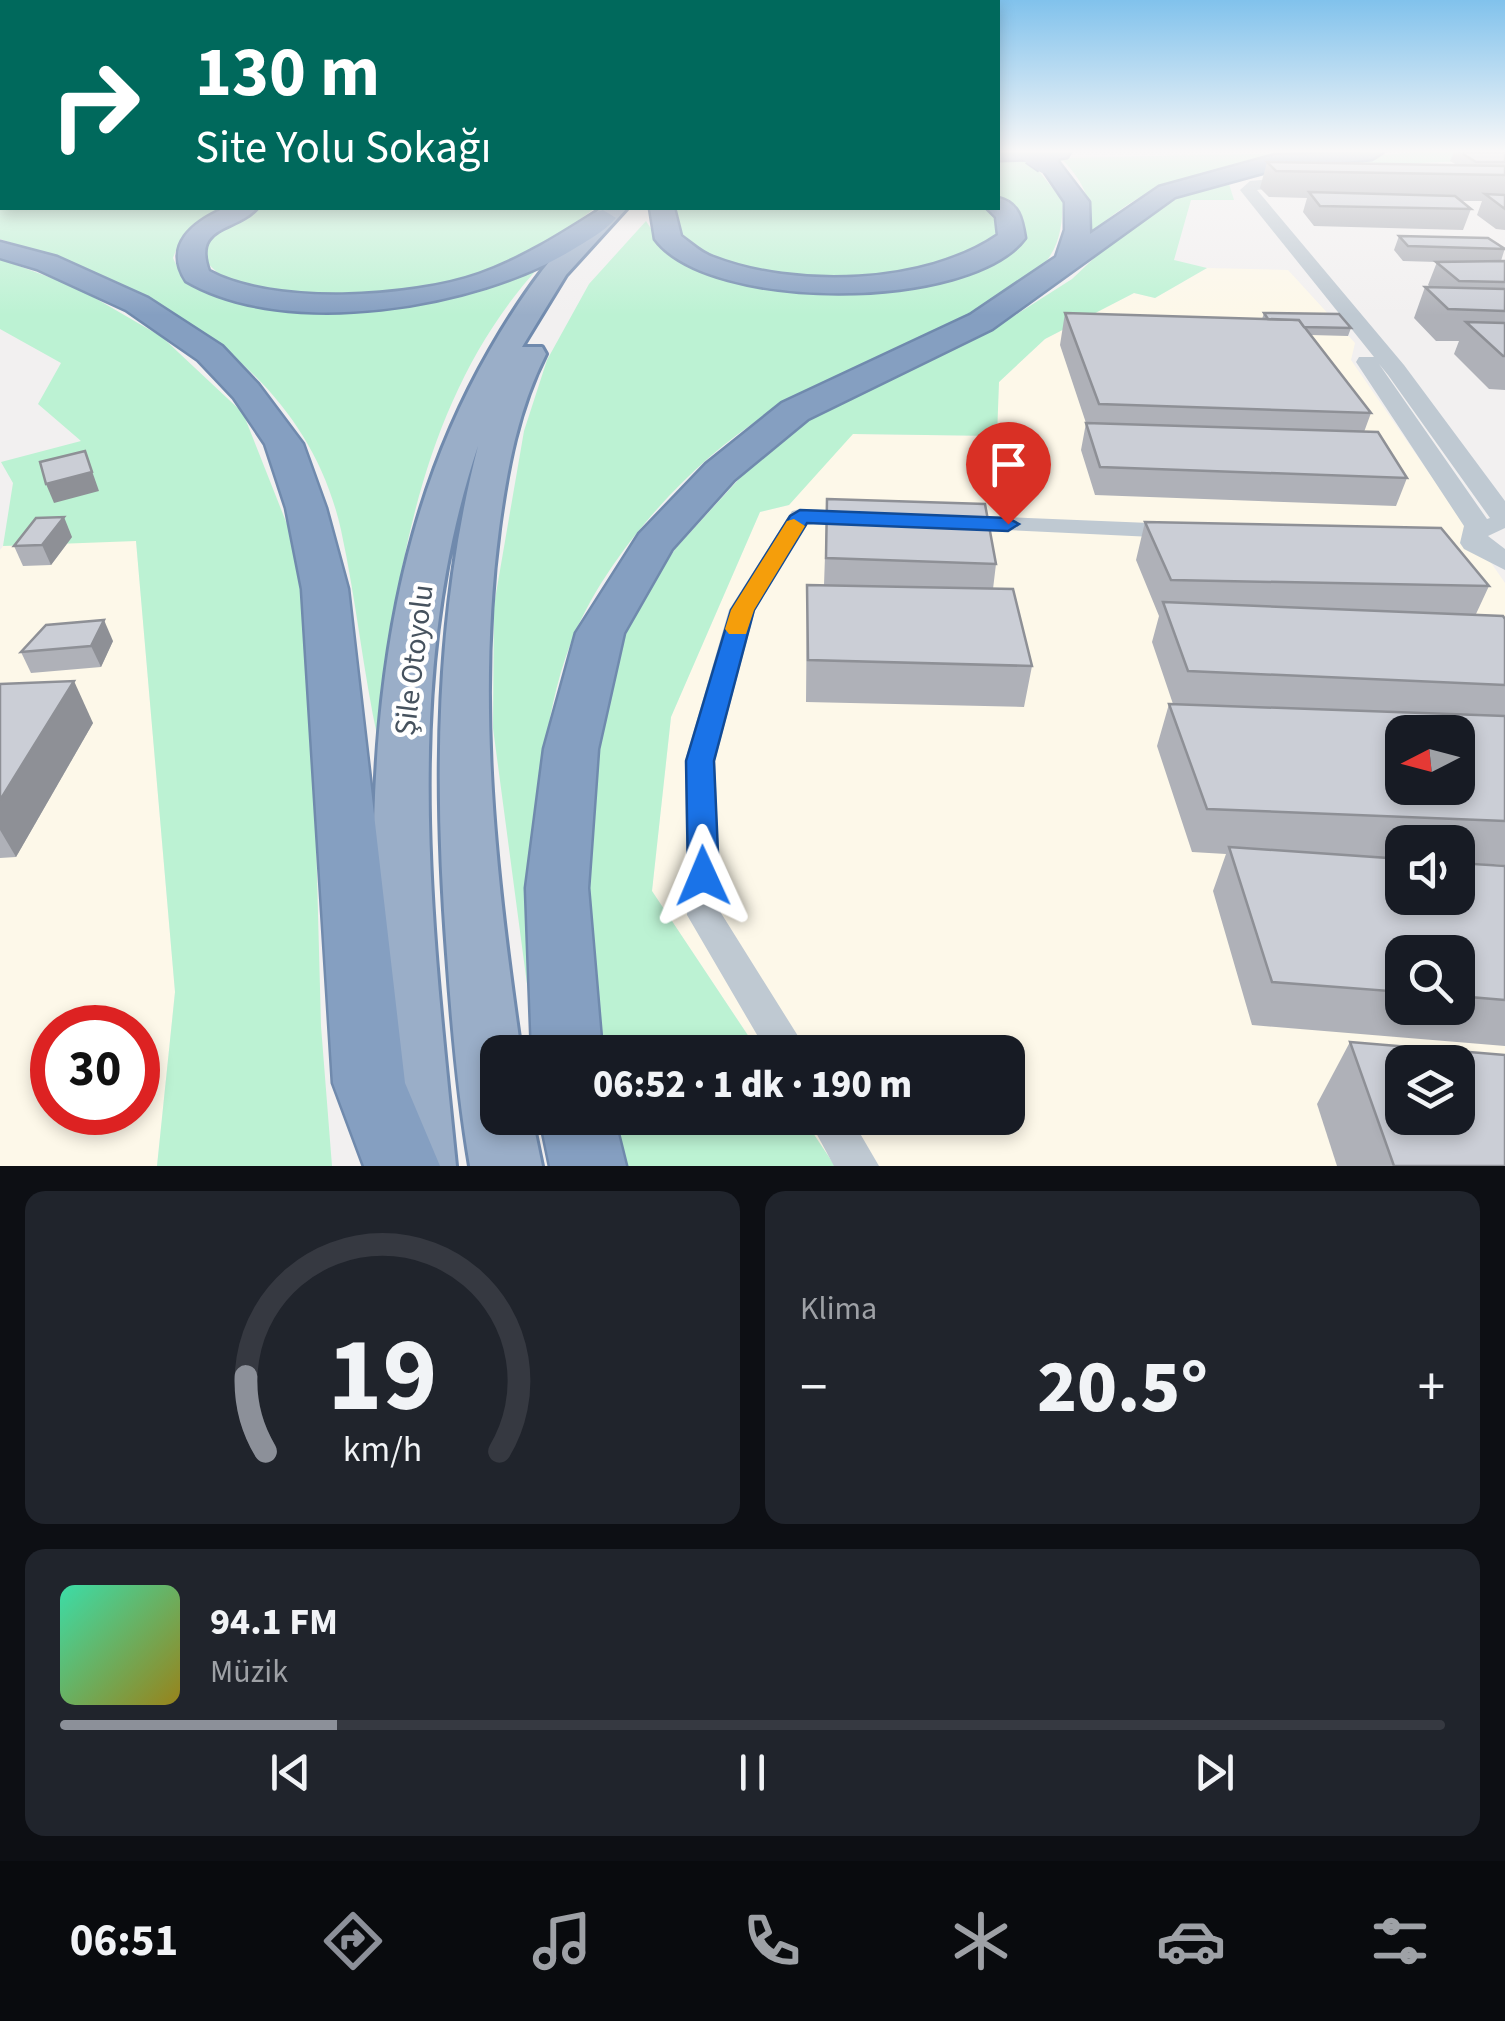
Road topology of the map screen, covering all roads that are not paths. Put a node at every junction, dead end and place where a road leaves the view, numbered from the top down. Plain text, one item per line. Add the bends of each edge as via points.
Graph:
1 (1077, 206) edge
2 (1144, 206) edge
3 (1261, 206) edge
4 (1000, 207) edge
5 (241, 210) edge
6 (662, 210) edge
7 (621, 211) edge
8 (0, 250) edge
9 (1070, 259) junction
10 (894, 520) edge
11 (931, 521) edge
12 (1200, 532) edge
13 (1483, 532) edge
14 (1505, 561) edge
15 (566, 1035) edge
16 (778, 1035) edge
17 (581, 1135) edge
18 (839, 1135) edge
19 (402, 1166) edge
20 (420, 1166) edge
21 (506, 1166) edge
22 (588, 1166) edge
23 (858, 1166) edge

1 - 9 highway
2 - 9 highway
3 - 13 street via 1368,340 1366,361
4 - 6 highway via 1012,238 992,256 929,278 855,286 789,282 705,264 664,236
5 - 7 highway via 191,244 194,272 231,292 331,302 452,291 503,276
7 - 20 highway, Şile Otoyolu via 539,293 497,356 454,454 428,549 409,647 399,887
7 - 21 highway, Şile Otoyolu via 518,377 496,439 475,550 461,694 467,860 494,1112
8 - 19 highway via 137,304 210,354 284,444 325,590 370,1083
9 - 15 highway via 981,322 796,411 720,472 654,543 600,633 571,748 557,888
10 - 16 street via 800,516 742,610 700,761 704,915
11 - 12 street
13 - 14 street
17 - 22 highway
18 - 23 street

